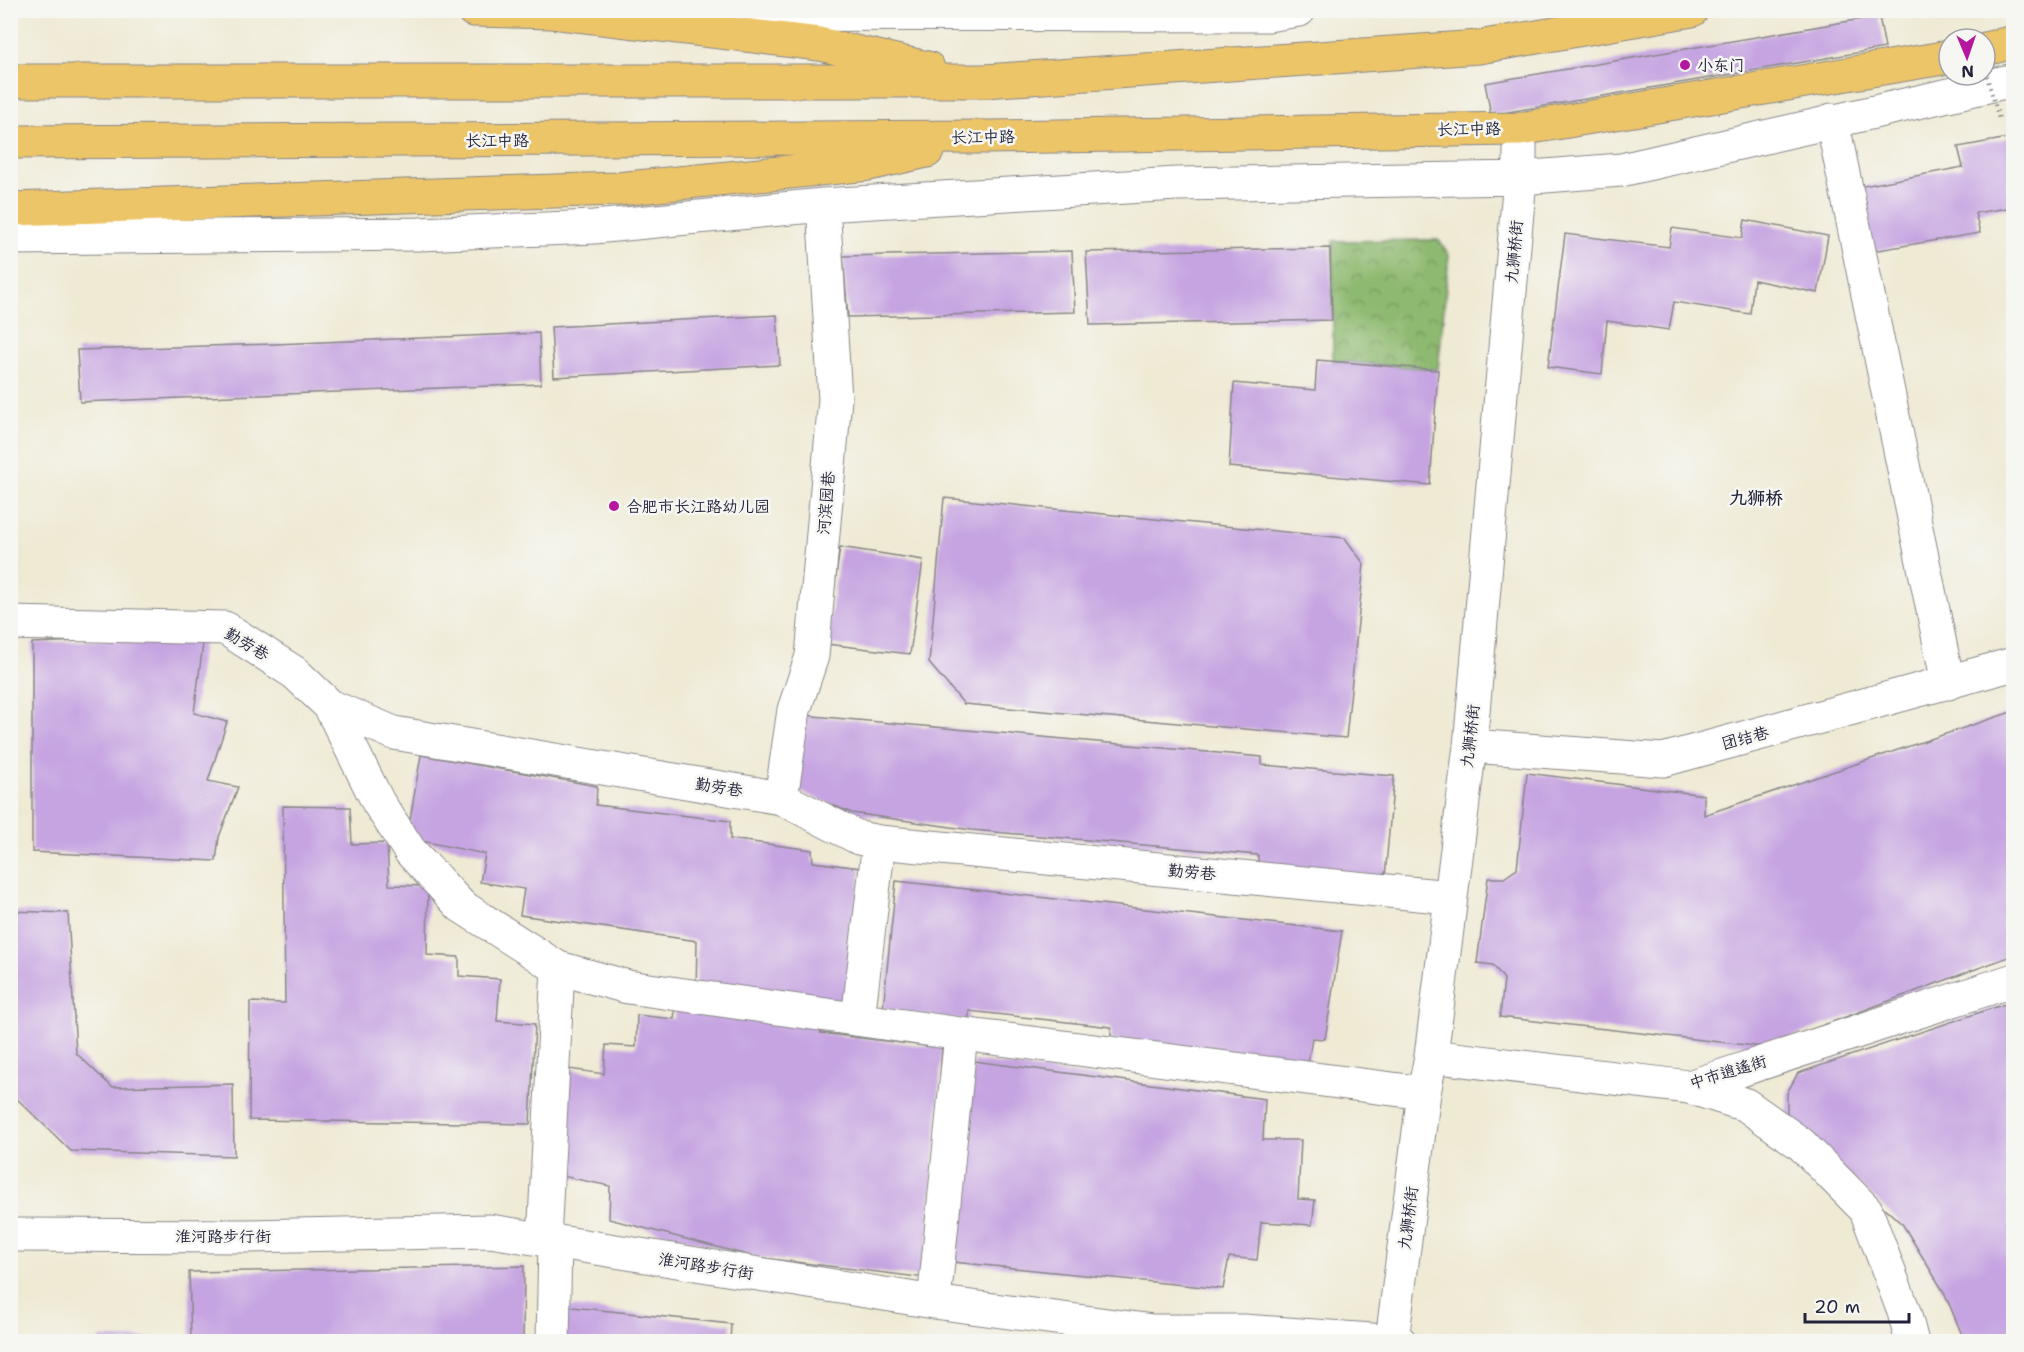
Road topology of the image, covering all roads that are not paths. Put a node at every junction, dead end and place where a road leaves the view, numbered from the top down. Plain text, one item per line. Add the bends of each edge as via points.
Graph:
1 (473, 10) edge
2 (1299, 10) edge
3 (1692, 10) edge
4 (552, 12) junction
5 (2013, 42) edge
6 (1997, 46) edge
7 (1937, 59) edge
8 (2013, 80) edge
9 (10, 81) edge
10 (985, 81) junction
11 (1833, 120) junction
12 (1520, 129) junction
13 (985, 137) junction
14 (10, 142) edge
15 (1520, 178) junction
16 (823, 205) junction
17 (10, 209) edge
18 (10, 238) edge
19 (10, 623) edge
20 (2013, 664) edge
21 (1948, 683) junction
22 (330, 706) junction
23 (1470, 746) junction
24 (781, 798) junction
25 (879, 842) junction
26 (1450, 897) junction
27 (558, 968) junction
28 (2013, 980) edge
29 (858, 1019) junction
30 (961, 1034) junction
31 (1431, 1056) junction
32 (1689, 1087) junction
33 (1424, 1093) junction
34 (10, 1235) edge
35 (550, 1241) junction
36 (934, 1302) junction
37 (1152, 1336) edge
38 (553, 1341) edge
39 (1396, 1341) edge
40 (1912, 1341) edge

1 - 4 highway
2 - 4 street via 1268,15
3 - 10 highway via 1479,47
4 - 10 highway via 819,44
5 - 6 highway
7 - 12 highway, 长江中路
8 - 11 street
9 - 10 highway
11 - 15 street via 1621,170
11 - 21 street
12 - 13 highway, 长江中路
12 - 15 street, 九狮桥街
13 - 14 highway, 长江中路
13 - 17 highway via 869,164 617,189
15 - 16 street via 1177,184
15 - 23 street, 九狮桥街
16 - 18 street via 594,227 419,234
16 - 24 street, 河滨园巷 via 835,399 812,656 794,710
19 - 22 street, 勤劳巷 via 225,628 295,673
20 - 21 street, 团结巷
21 - 23 street, 团结巷 via 1663,760
22 - 24 street, 勤劳巷 via 394,734
22 - 27 street via 378,802 410,851 462,906
23 - 26 street, 九狮桥街
24 - 25 street, 勤劳巷 via 860,838
25 - 26 street, 勤劳巷
25 - 29 street
26 - 31 street, 九狮桥街
27 - 29 street via 628,987
27 - 35 street
28 - 32 street, 中市逍遥街
29 - 30 street
30 - 33 street
30 - 36 street
31 - 32 street, 中市逍遥街
31 - 33 street, 九狮桥街
32 - 40 street via 1746,1105 1801,1144 1866,1210 1905,1312
33 - 39 street, 九狮桥街
34 - 35 street, 淮河路步行街 via 490,1231
35 - 36 street, 淮河路步行街
35 - 38 street
36 - 37 street, 淮河路步行街
37 - 39 street, 淮河路步行街 via 1244,1331

